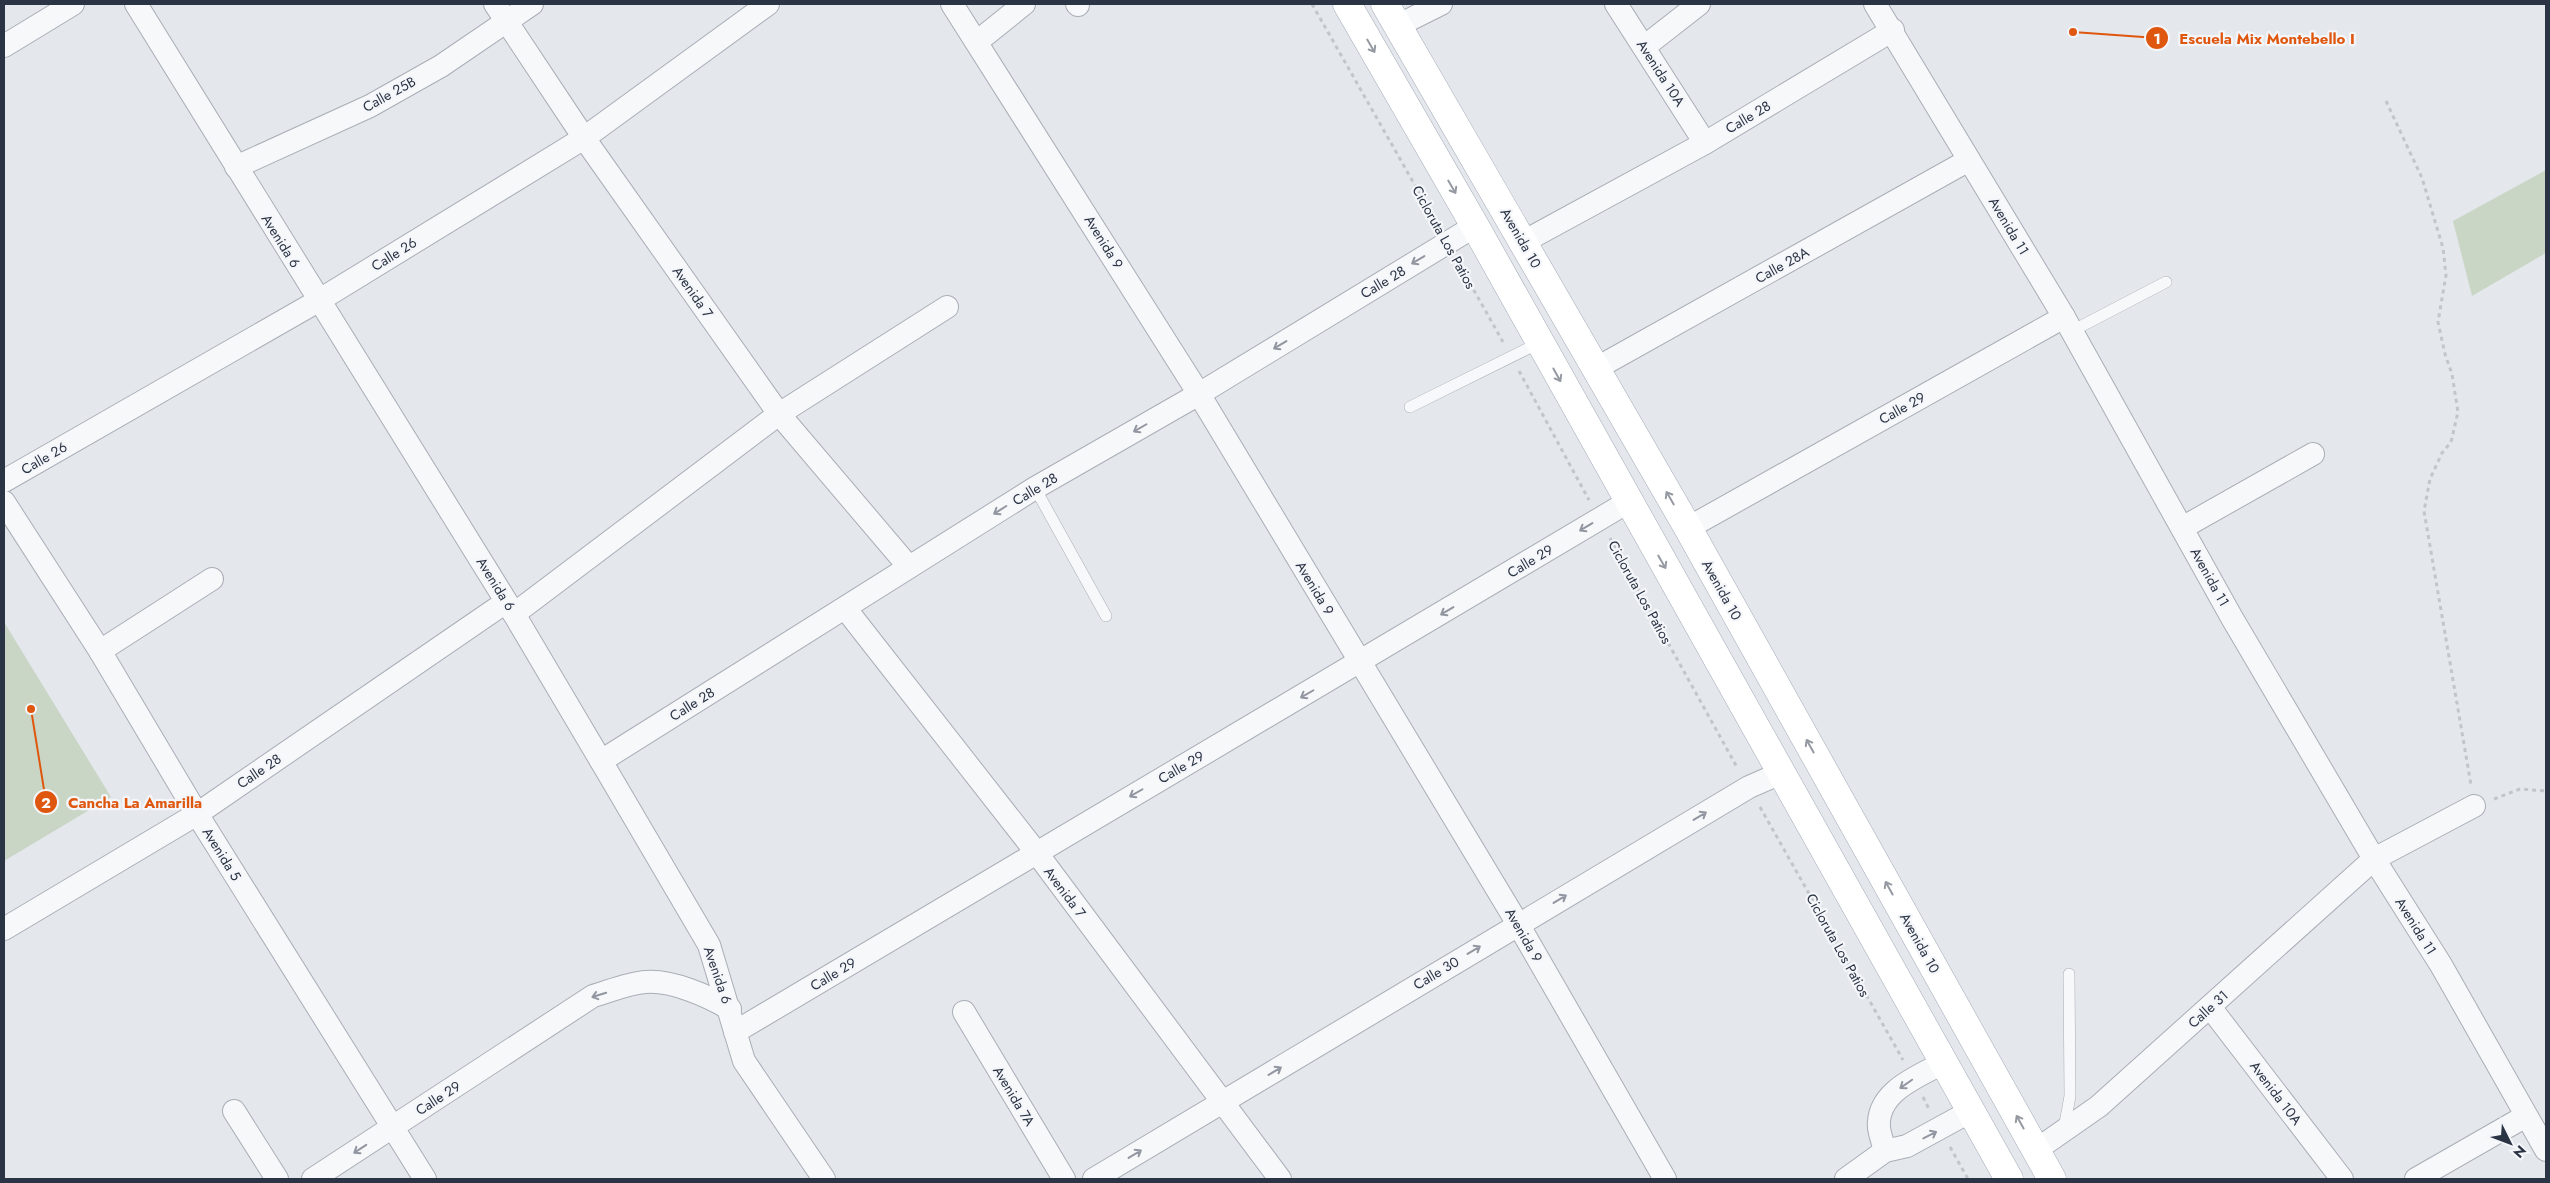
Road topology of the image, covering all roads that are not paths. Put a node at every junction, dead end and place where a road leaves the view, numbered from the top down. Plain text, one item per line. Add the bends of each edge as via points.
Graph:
1 (73, 4) edge
2 (136, 4) edge
3 (532, 4) edge
4 (768, 4) edge
5 (952, 4) edge
6 (1024, 4) edge
7 (1347, 4) edge
8 (1441, 4) edge
9 (1616, 4) edge
10 (1699, 4) edge
11 (1875, 4) edge
12 (501, 12) edge
13 (1391, 15) edge
14 (1892, 30) junction
15 (978, 41) junction
16 (4, 46) edge
17 (1644, 47) junction
18 (584, 138) junction
19 (1705, 142) junction
20 (1969, 160) junction
21 (236, 167) junction
22 (1475, 226) junction
23 (1523, 242) junction
24 (2166, 282) dead end
25 (318, 301) junction
26 (947, 307) dead end
27 (2068, 324) junction
28 (1539, 343) junction
29 (1595, 369) junction
30 (1199, 394) junction
31 (1410, 407) dead end
32 (779, 414) junction
33 (2312, 454) dead end
34 (4, 481) edge
35 (1035, 488) junction
36 (4, 502) edge
37 (1628, 502) junction
38 (1688, 528) junction
39 (2182, 528) junction
40 (909, 567) junction
41 (212, 579) dead end
42 (510, 608) junction
43 (845, 608) junction
44 (1106, 616) dead end
45 (100, 651) junction
46 (1360, 663) junction
47 (601, 760) junction
48 (1781, 773) junction
49 (2474, 806) road end
50 (197, 814) junction
51 (1036, 852) junction
52 (2374, 860) junction
53 (1518, 924) junction
54 (4, 929) edge
55 (2069, 974) dead end
56 (2210, 1007) junction
57 (730, 1010) junction
58 (964, 1012) dead end
59 (735, 1032) junction
60 (1943, 1063) junction
61 (1222, 1103) junction
62 (234, 1110) dead end
63 (1971, 1111) junction
64 (2526, 1116) junction
65 (392, 1128) junction
66 (2064, 1129) junction
67 (2036, 1150) junction
68 (2546, 1150) edge
69 (1885, 1151) junction
70 (277, 1179) edge
71 (313, 1179) edge
72 (425, 1179) edge
73 (824, 1179) edge
74 (1064, 1179) edge
75 (1094, 1179) edge
76 (1280, 1179) edge
77 (1665, 1179) edge
78 (1846, 1179) edge
79 (2009, 1179) edge
80 (2052, 1179) edge
81 (2342, 1179) edge
82 (2416, 1179) edge

1 - 16 street
2 - 21 street, Avenida 6
3 - 12 street, Calle 25B
4 - 18 street, Calle 26
5 - 15 street, Avenida 9
6 - 15 street
7 -> 22 main road
8 - 13 street
9 - 17 street, Avenida 10A
10 - 17 street
11 - 14 street, Avenida 11
12 - 18 street, Avenida 7
12 - 21 street, Calle 25B via 441,66 370,106
13 - 23 main road, Avenida 10
14 - 19 street, Calle 28
14 - 20 street, Avenida 11
15 - 30 street, Avenida 9
17 - 19 street, Avenida 10A
18 - 25 street, Calle 26
18 - 32 street, Avenida 7
19 - 23 street, Calle 28
20 - 27 street, Avenida 11
20 - 29 street, Calle 28A
21 - 25 street, Avenida 6
22 - 28 main road
22 -> 30 street, Calle 28
23 - 29 main road, Avenida 10
24 - 27 lane
25 - 34 street, Calle 26
25 - 42 street, Avenida 6
26 - 32 street, Calle 28
27 - 38 street, Calle 29
27 - 39 street, Avenida 11
28 - 31 lane
28 -> 37 main road
38 -> 29 main road, Avenida 10
30 -> 35 street, Calle 28
30 - 46 street, Avenida 9
32 - 40 street, Avenida 7
32 - 42 street, Calle 28
33 - 39 street
35 -> 40 street, Calle 28
35 - 44 lane
36 - 45 street, Avenida 5
37 -> 46 street, Calle 29
37 -> 48 main road
67 -> 38 main road, Avenida 10
39 - 52 street, Avenida 11
40 - 43 street, Calle 28
41 - 45 street
42 - 47 street, Avenida 6
42 - 50 street, Calle 28
43 - 47 street, Calle 28
43 - 51 street, Avenida 7
45 - 50 street, Avenida 5
46 -> 51 street, Calle 29
46 - 53 street, Avenida 9
47 - 57 street, Avenida 6 via 709,945
53 -> 48 street, Calle 30 via 1749,787
48 - 60 main road
49 - 52 street, Calle 31
50 - 54 street, Calle 28
50 - 65 street, Avenida 5
51 - 59 street, Calle 29
51 - 61 street, Avenida 7
52 - 56 street, Calle 31
52 - 64 street, Avenida 11 via 2441,965
61 -> 53 street, Calle 30
53 - 77 street, Avenida 9
55 - 66 lane via 2070,1096
56 - 66 street, Calle 31 via 2099,1106
56 - 81 street, Avenida 10A
57 - 59 street, Avenida 6
57 -> 65 street, Calle 29 via 709,997 646,982 593,996
58 - 74 street, Avenida 7A
59 - 73 street, Avenida 6 via 744,1061
60 - 63 main road
60 -> 69 street via 1886,1098 1879,1128
75 -> 61 street, Calle 30
61 - 76 street, Avenida 7
62 - 70 street
69 -> 63 street via 1907,1146
63 - 79 main road
64 - 68 street, Avenida 11
64 - 82 street
65 -> 71 street, Calle 29
65 - 72 street, Avenida 5
66 - 67 street, Calle 31
67 - 80 main road, Avenida 10
69 - 78 street

